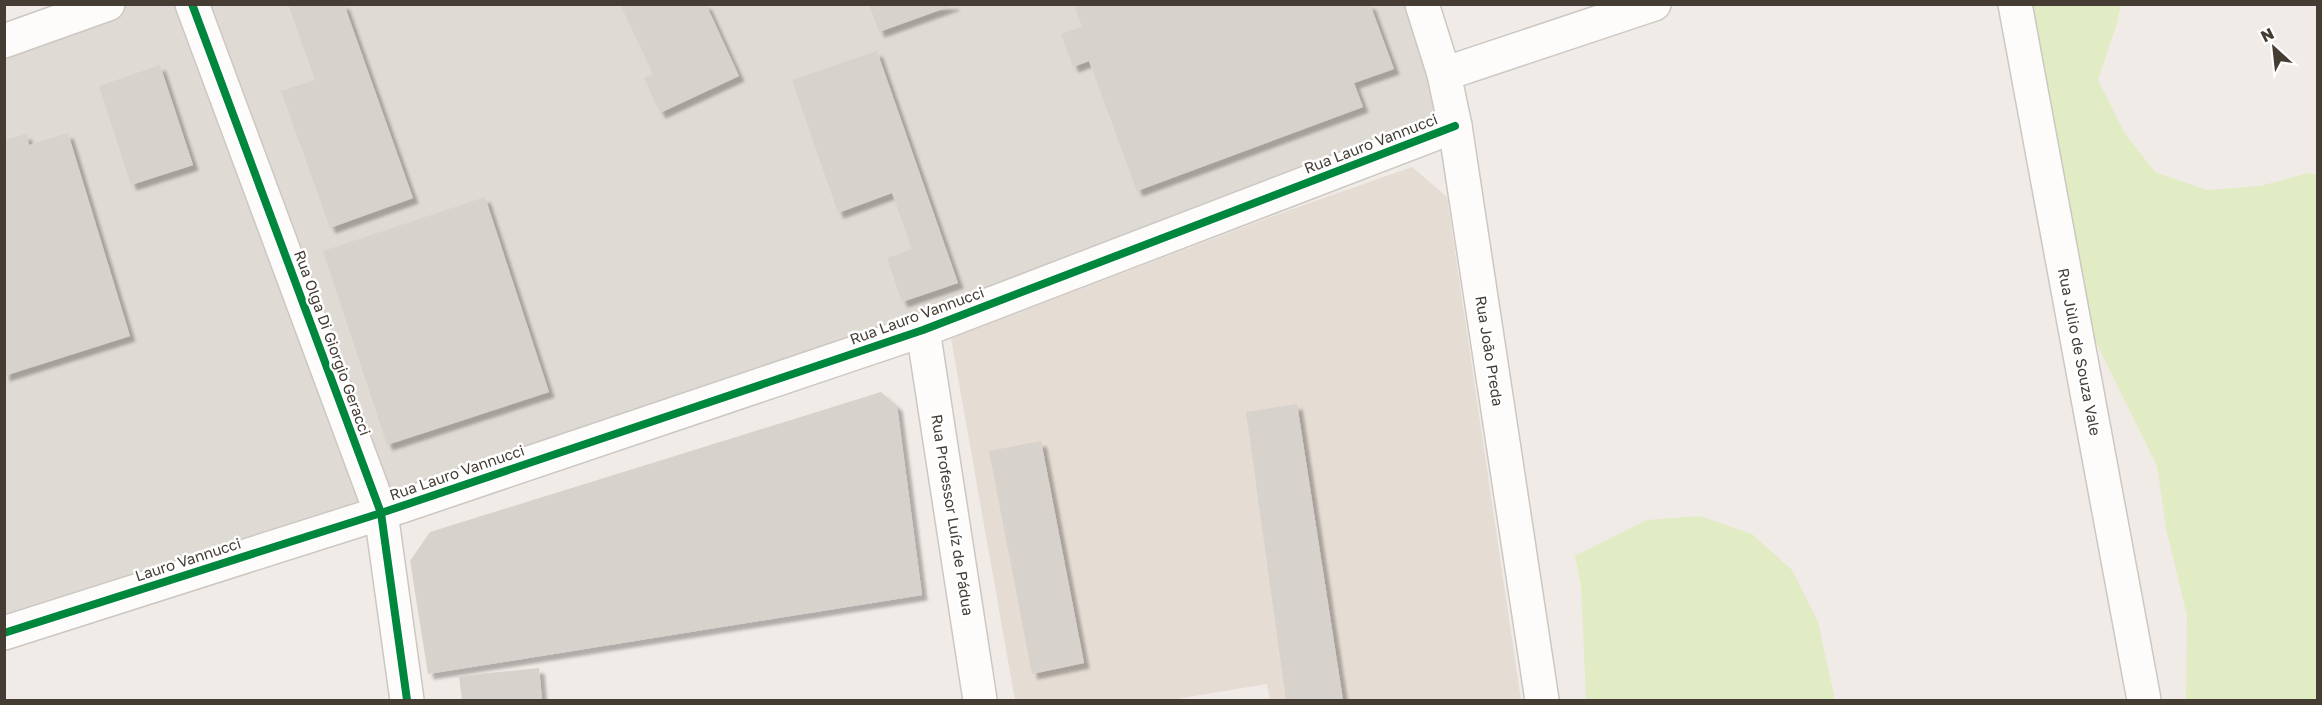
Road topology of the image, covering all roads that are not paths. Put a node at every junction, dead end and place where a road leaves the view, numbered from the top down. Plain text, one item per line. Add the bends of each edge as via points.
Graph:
1 (108, 4) edge
2 (192, 4) edge
3 (1422, 4) edge
4 (1654, 4) edge
5 (2014, 4) edge
6 (4, 41) edge
7 (1444, 74) junction
8 (1455, 126) junction
9 (923, 330) junction
10 (381, 513) junction
11 (4, 633) edge
12 (406, 700) edge
13 (980, 700) edge
14 (1542, 700) edge
15 (2144, 700) edge

1 - 6 street
2 - 10 street, Rua Olga Di Giorgio Geracci
3 - 7 street, Rua João Preda
4 - 7 street
5 - 15 street, Rua Jùlio de Souza Vale
7 - 8 street, Rua João Preda
8 - 9 street, Rua Lauro Vannucci
8 - 14 street, Rua João Preda
9 - 10 street, Rua Lauro Vannucci
9 - 13 street, Rua Professor Luíz de Pádua
10 - 11 street, Lauro Vannucci
10 - 12 street, Rua Olga Di Giorgio Geracci

